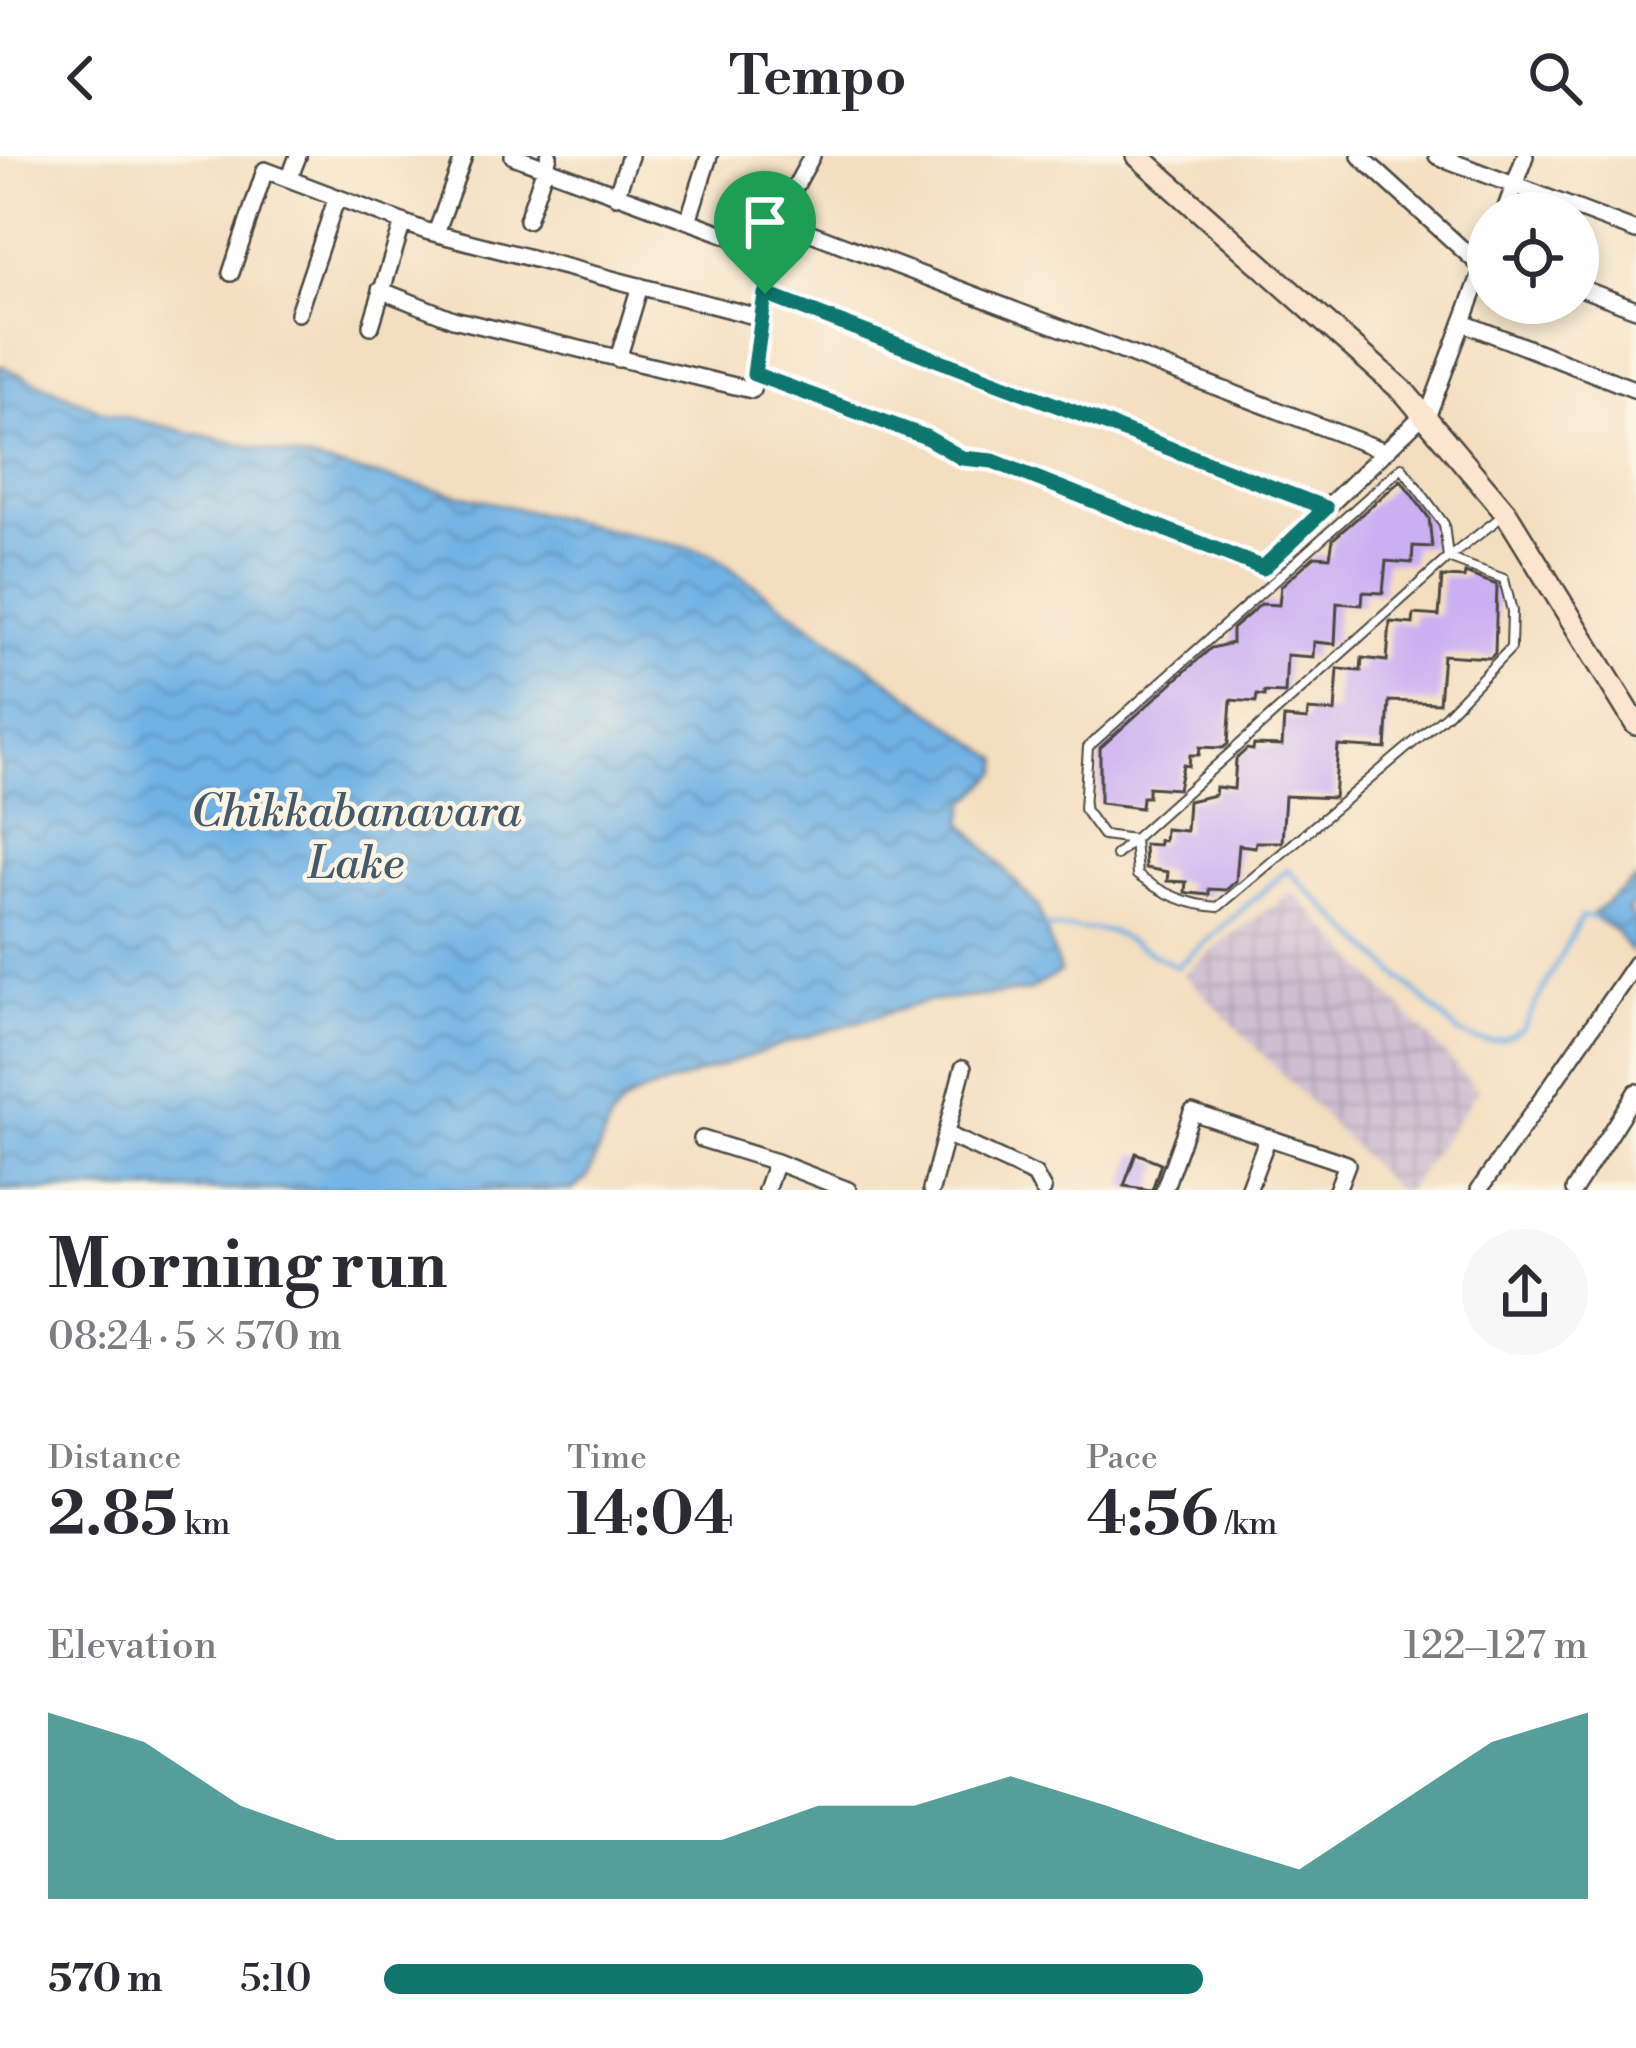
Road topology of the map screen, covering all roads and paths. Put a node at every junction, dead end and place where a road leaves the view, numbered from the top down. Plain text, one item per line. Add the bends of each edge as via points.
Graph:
1 (298, 156) edge
2 (464, 156) edge
3 (513, 156) edge
4 (630, 156) edge
5 (709, 156) edge
6 (812, 156) edge
7 (1138, 156) edge
8 (1360, 156) edge
9 (1438, 156) edge
10 (1525, 156) edge
11 (547, 162) edge
12 (290, 179) junction
13 (1514, 184) junction
14 (1511, 192) edge
15 (616, 196) junction
16 (337, 197) junction
17 (527, 220) dead end
18 (777, 220) junction
19 (688, 221) junction
20 (403, 222) junction
21 (1636, 232) edge
22 (436, 233) junction
23 (1467, 247) edge
24 (770, 251) junction
25 (231, 273) dead end
26 (640, 286) junction
27 (380, 290) junction
28 (765, 294) junction
29 (1599, 295) edge
30 (1467, 308) edge
31 (1636, 309) edge
32 (298, 313) dead end
33 (762, 318) junction
34 (1466, 324) dead end
35 (370, 326) dead end
36 (618, 359) junction
37 (754, 374) junction
38 (1636, 390) edge
39 (1424, 417) junction
40 (1385, 451) junction
41 (1326, 508) junction
42 (1506, 513) junction
43 (1448, 558) junction
44 (1636, 724) edge
45 (1134, 839) junction
46 (1116, 855) dead end
47 (1635, 966) edge
48 (963, 1068) dead end
49 (1636, 1092) edge
50 (946, 1134) junction
51 (1268, 1136) junction
52 (702, 1139) dead end
53 (776, 1162) junction
54 (766, 1190) edge
55 (848, 1190) edge
56 (931, 1190) edge
57 (1042, 1190) edge
58 (1164, 1190) edge
59 (1248, 1190) edge
60 (1337, 1190) edge
61 (1479, 1190) edge
62 (1574, 1190) edge

1 - 12 street
2 - 22 street
3 - 11 street
4 - 15 street
5 - 19 street
6 - 18 street
7 - 39 main road
8 - 23 street
9 - 13 street
10 - 13 street
11 - 15 street
11 - 17 street
12 - 16 street
12 - 25 street via 265,170
13 - 14 street
13 - 21 street
15 - 19 street
16 - 20 street
16 - 32 street
18 - 24 street
18 - 40 street
19 - 24 street
20 - 22 street
20 - 27 street
22 - 26 street
24 - 28 street
26 - 33 street
26 - 36 street
27 - 35 street
27 - 36 street via 453,319
28 - 33 street
28 - 41 street
29 - 31 street
30 - 39 street
33 - 37 street
34 - 38 street
36 - 37 street via 752,390
37 - 41 street via 1263,568
39 - 40 street
39 - 42 main road
40 - 41 street
42 - 43 lane
42 - 44 main road
43 - 45 lane
43 - 45 lane via 1504,579 1512,611 1510,649 1446,715 1218,907 1162,893 1136,875
43 - 45 lane via 1444,524 1402,466 1088,747 1084,808 1103,835
45 - 46 lane
47 - 61 street
48 - 50 street
49 - 62 street
50 - 56 street
50 - 57 street via 1035,1175
51 - 58 street via 1192,1112
51 - 59 street
51 - 60 street via 1346,1164
52 - 53 street
53 - 54 street
53 - 55 street

